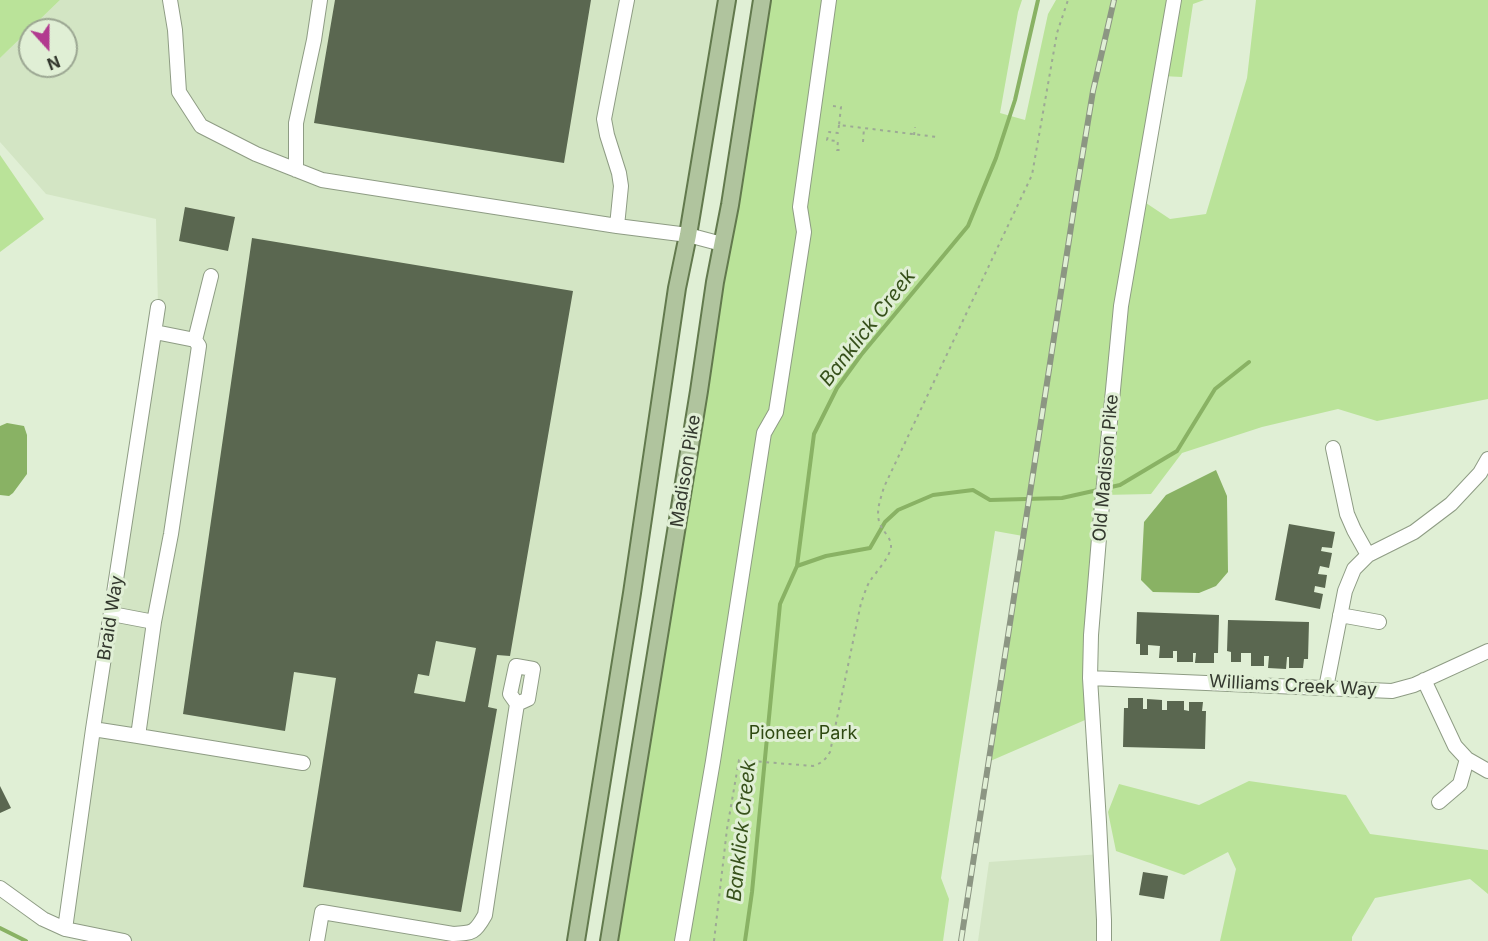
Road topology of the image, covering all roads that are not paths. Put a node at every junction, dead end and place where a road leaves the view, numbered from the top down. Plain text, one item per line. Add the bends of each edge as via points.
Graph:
1 (170, 0) edge
2 (320, 0) edge
3 (627, 0) edge
4 (727, 0) edge
5 (762, 0) edge
6 (830, 0) edge
7 (1174, 0) edge
8 (296, 170) junction
9 (617, 226) junction
10 (688, 236) junction
11 (722, 244) junction
12 (211, 276) dead end
13 (158, 307) dead end
14 (154, 332) junction
15 (195, 340) junction
16 (1333, 448) dead end
17 (1488, 459) edge
18 (1368, 555) junction
19 (112, 614) junction
20 (1340, 615) junction
21 (154, 622) junction
22 (1379, 622) dead end
23 (1488, 651) edge
24 (1090, 678) junction
25 (1424, 680) junction
26 (1326, 688) junction
27 (517, 704) dead end
28 (93, 729) junction
29 (138, 736) junction
30 (1467, 759) junction
31 (303, 763) dead end
32 (1488, 771) edge
33 (1439, 802) dead end
34 (0, 888) edge
35 (65, 929) junction
36 (124, 941) edge
37 (317, 941) edge
38 (576, 941) edge
39 (609, 941) edge
40 (682, 941) edge
41 (1104, 941) edge

1 - 8 street via 179,92 201,126
2 - 8 street via 296,123
3 - 9 street via 604,118 621,186
4 - 10 main road, Madison Pike
5 - 11 main road, Madison Pike
6 - 40 street via 800,207 804,232 776,412 764,433
7 - 24 street, Old Madison Pike via 1121,306
8 - 9 street via 322,180
9 - 10 street
10 - 11 street
10 - 38 main road, Madison Pike
11 - 39 main road, Madison Pike
12 - 15 street
13 - 14 street, Braid Way
14 - 15 street
14 - 19 street, Braid Way
15 - 21 street via 199,346
16 - 18 street via 1347,514
17 - 18 street via 1451,504 1414,532
18 - 20 street via 1354,569
19 - 21 street
19 - 28 street, Braid Way
20 - 22 street
20 - 26 street
21 - 29 street
23 - 25 street, Williams Creek Way
24 - 26 street, Williams Creek Way
24 - 41 street, Old Madison Pike
25 - 26 street, Williams Creek Way via 1392,691
25 - 30 street via 1455,746
27 - 37 street via 485,915 477,928 453,934 322,912
28 - 29 street
28 - 35 street, Braid Way
29 - 31 street
30 - 32 street
30 - 33 street via 1460,784
34 - 35 street via 43,919
35 - 36 street

